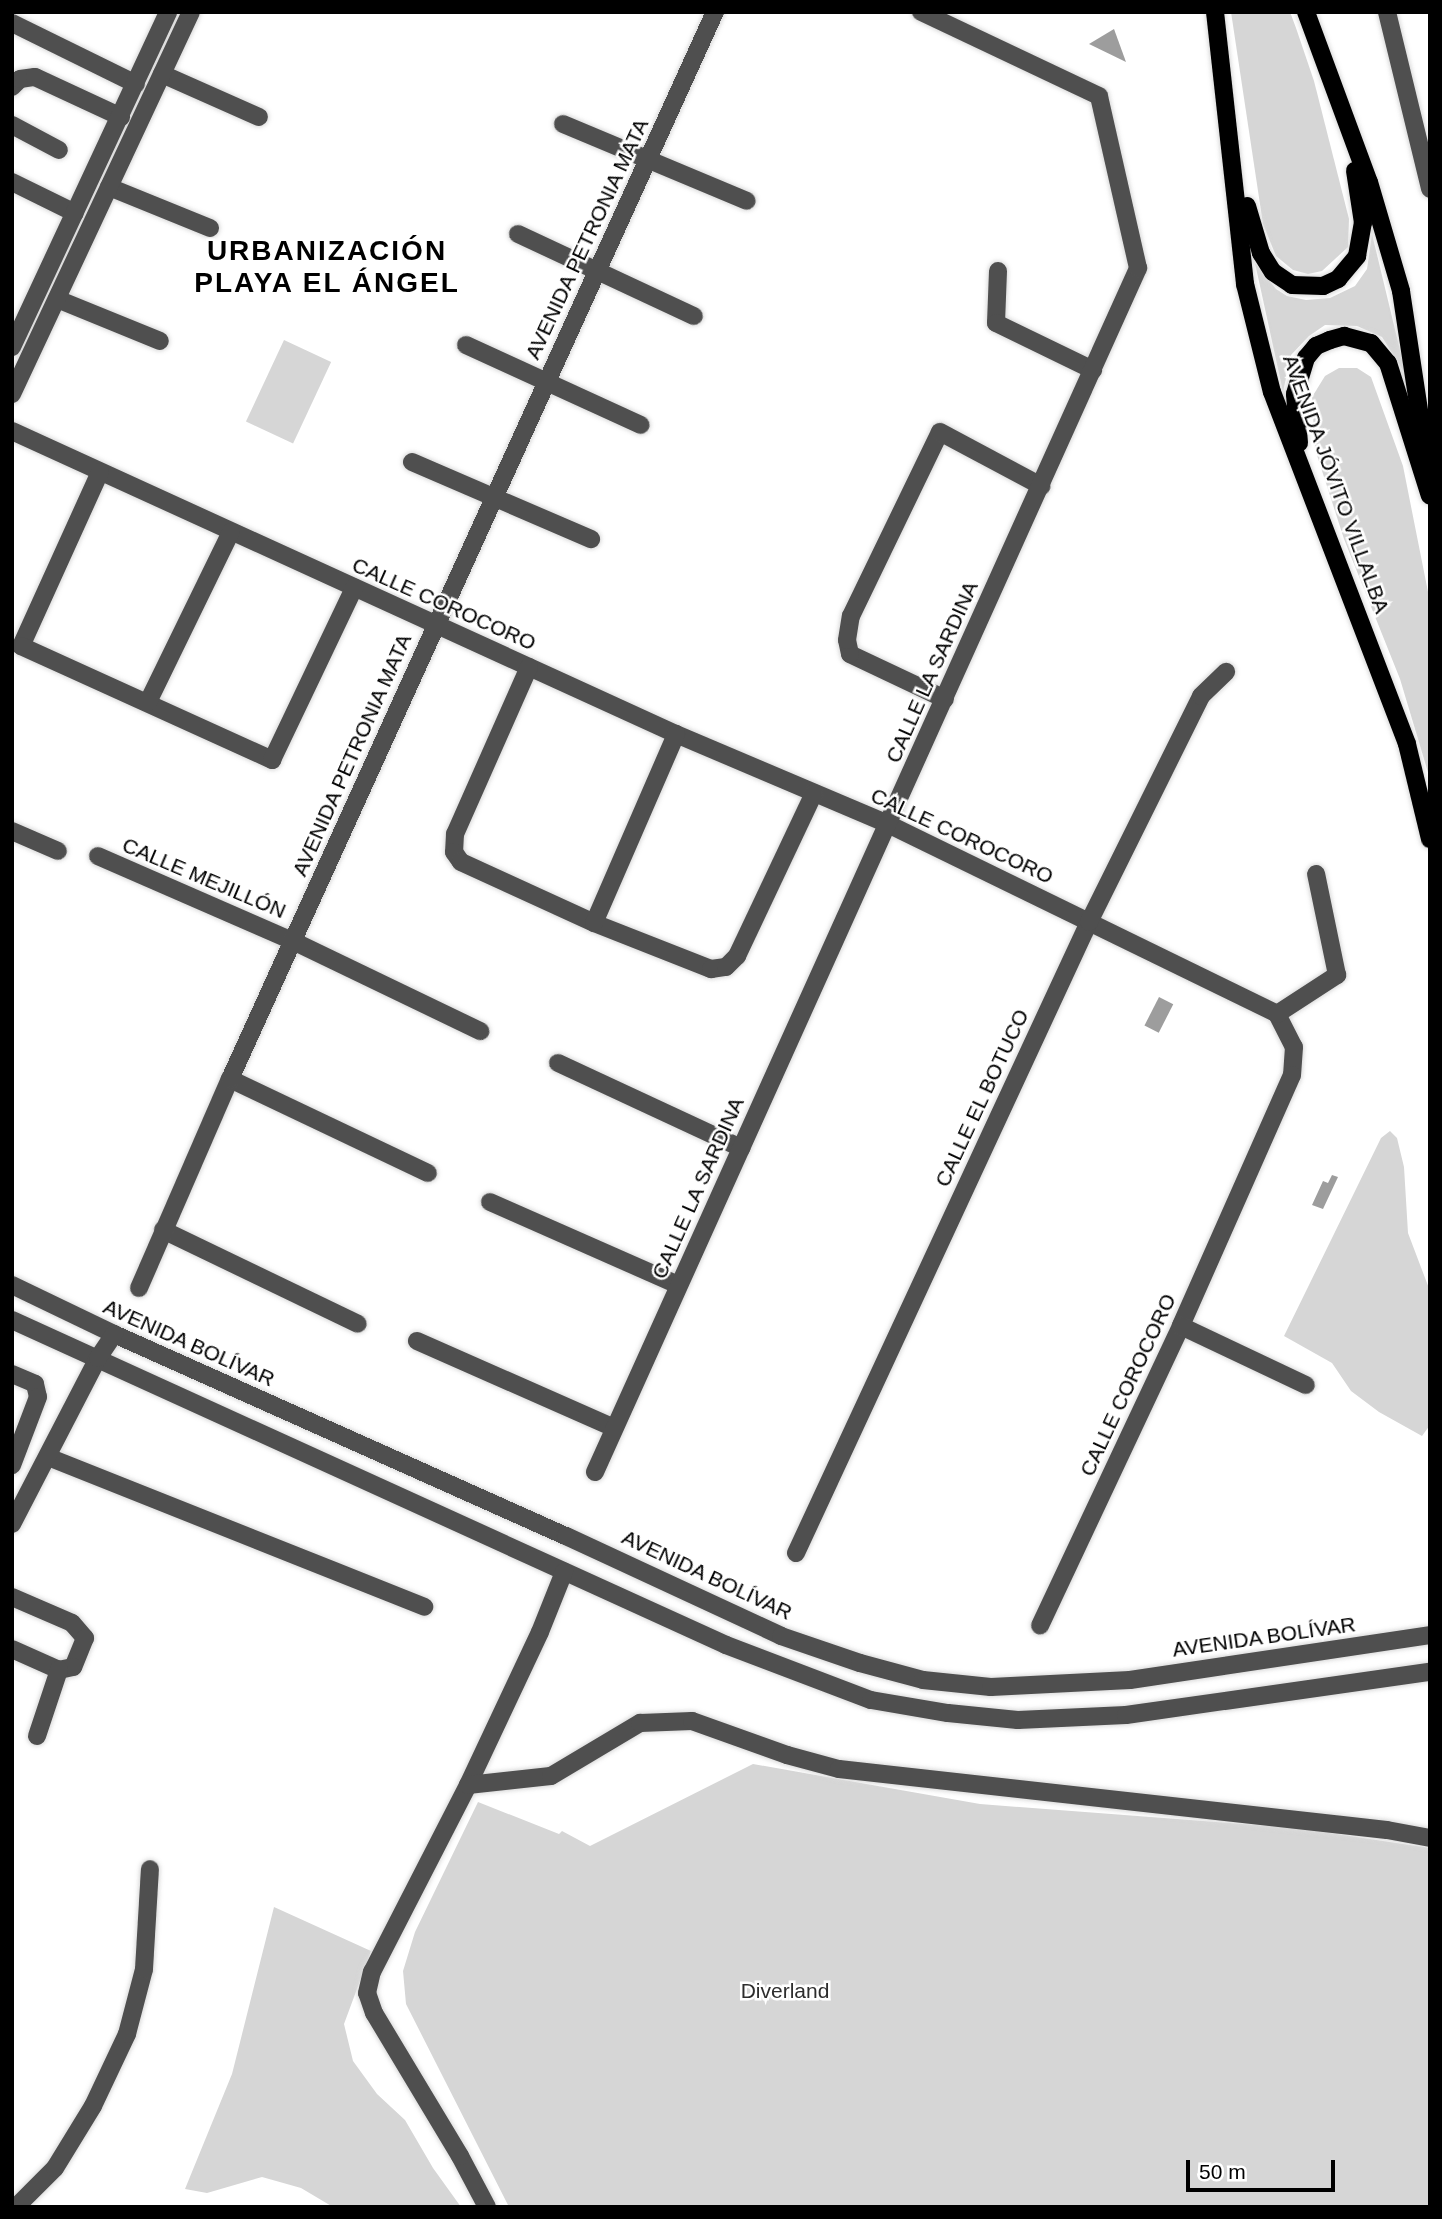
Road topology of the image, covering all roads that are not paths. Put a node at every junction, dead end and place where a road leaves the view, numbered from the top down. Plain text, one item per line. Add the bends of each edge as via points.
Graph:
1 (168, 12) edge
2 (191, 12) edge
3 (715, 12) edge
4 (921, 12) edge
5 (1215, 12) edge
6 (1306, 12) edge
7 (1387, 12) edge
8 (12, 23) edge
9 (162, 74) junction
10 (136, 85) junction
11 (12, 87) edge
12 (1338, 99) junction
13 (121, 117) junction
14 (259, 117) dead end
15 (1228, 120) junction
16 (563, 124) dead end
17 (12, 125) edge
18 (60, 150) dead end
19 (1426, 157) edge
20 (648, 159) junction
21 (12, 182) edge
22 (109, 187) junction
23 (1430, 189) edge
24 (747, 201) dead end
25 (75, 214) junction
26 (210, 228) dead end
27 (518, 234) dead end
28 (597, 271) junction
29 (998, 271) dead end
30 (57, 299) junction
31 (694, 316) dead end
32 (160, 341) dead end
33 (466, 345) dead end
34 (12, 347) edge
35 (1093, 370) junction
36 (547, 382) junction
37 (12, 394) edge
38 (641, 425) dead end
39 (12, 431) edge
40 (1300, 460) junction
41 (412, 462) dead end
42 (100, 472) junction
43 (1430, 482) edge
44 (1041, 486) junction
45 (1430, 496) edge
46 (495, 497) junction
47 (231, 532) junction
48 (591, 539) dead end
49 (354, 588) junction
50 (436, 626) junction
51 (529, 667) junction
52 (1226, 672) dead end
53 (945, 699) junction
54 (148, 702) junction
55 (676, 734) junction
56 (814, 793) junction
57 (888, 824) junction
58 (12, 831) edge
59 (1430, 839) edge
60 (58, 851) dead end
61 (98, 856) dead end
62 (1316, 874) dead end
63 (1089, 922) junction
64 (594, 923) junction
65 (293, 941) junction
66 (1277, 1014) junction
67 (480, 1031) dead end
68 (558, 1063) dead end
69 (230, 1079) junction
70 (741, 1148) junction
71 (428, 1174) dead end
72 (490, 1202) dead end
73 (163, 1230) junction
74 (12, 1285) edge
75 (678, 1286) junction
76 (139, 1288) dead end
77 (12, 1320) edge
78 (358, 1324) dead end
79 (1181, 1326) junction
80 (114, 1335) junction
81 (417, 1341) dead end
82 (98, 1358) junction
83 (12, 1374) edge
84 (1306, 1385) dead end
85 (614, 1428) junction
86 (48, 1457) junction
87 (12, 1465) edge
88 (595, 1472) dead end
89 (20, 1489) edge
90 (12, 1524) edge
91 (796, 1553) dead end
92 (564, 1572) junction
93 (12, 1597) edge
94 (424, 1607) dead end
95 (1040, 1625) dead end
96 (1430, 1635) edge
97 (12, 1649) edge
98 (59, 1670) junction
99 (1430, 1672) edge
100 (37, 1736) dead end
101 (468, 1785) junction
102 (1430, 1838) edge
103 (150, 1869) dead end
104 (16, 2207) edge
105 (486, 2207) edge

1 - 10 street
2 - 9 street
3 - 20 street, AVENIDA PETRONIA MATA
4 - 35 street, CALLE LA SARDINA via 1099,96 1138,268
5 - 15 main road, AVENIDA JÓVITO VILLALBA
6 - 12 main road
7 - 19 street
8 - 10 street
9 - 14 street
9 - 22 street
10 - 13 street
11 - 13 street via 20,79 35,78
12 - 15 main road via 1363,223 1357,256 1338,279 1323,286 1292,285 1273,272 1261,253
12 - 43 main road via 1369,182 1401,291
13 - 25 street
15 - 40 main road, AVENIDA JÓVITO VILLALBA via 1245,284 1272,391
16 - 20 street
17 - 18 street
19 - 23 street
20 - 24 street
20 - 28 street, AVENIDA PETRONIA MATA
21 - 25 street
22 - 26 street
22 - 30 street
25 - 34 street
27 - 28 street
28 - 31 street
28 - 36 street, AVENIDA PETRONIA MATA
29 - 35 street via 996,323
30 - 32 street
30 - 37 street
33 - 36 street
35 - 44 street, CALLE LA SARDINA
36 - 38 street
36 - 46 street, AVENIDA PETRONIA MATA
39 - 42 street, CALLE COROCORO
40 - 45 main road via 1295,394 1306,358 1316,346 1344,336 1371,342 1388,363
40 - 59 main road, AVENIDA JÓVITO VILLALBA via 1407,744
41 - 46 street
42 - 47 street, CALLE COROCORO
42 - 54 street via 21,646
44 - 53 street, CALLE LA SARDINA
44 - 53 street via 940,432 851,616 850,654
46 - 48 street
46 - 50 street, AVENIDA PETRONIA MATA
47 - 49 street, CALLE COROCORO
47 - 54 street
49 - 50 street, CALLE COROCORO
49 - 54 street via 272,760
50 - 51 street, CALLE COROCORO
50 - 65 street, AVENIDA PETRONIA MATA
51 - 55 street, CALLE COROCORO
51 - 64 street via 455,834 454,852 461,862
52 - 63 street, CALLE EL BOTUCO via 1201,696
53 - 57 street, CALLE LA SARDINA
55 - 56 street, CALLE COROCORO
55 - 64 street
56 - 57 street, CALLE COROCORO
56 - 64 street via 737,956 726,967 711,969
57 - 63 street, CALLE COROCORO
57 - 70 street, CALLE LA SARDINA
58 - 60 street
61 - 65 street, CALLE MEJILLÓN
62 - 66 street via 1337,975
63 - 66 street, CALLE COROCORO
63 - 91 street, CALLE EL BOTUCO
65 - 67 street, CALLE MEJILLÓN
65 - 69 street, AVENIDA PETRONIA MATA
66 - 79 street, CALLE COROCORO via 1294,1047 1292,1075
68 - 70 street
69 - 71 street
69 - 73 street, AVENIDA PETRONIA MATA
70 - 75 street, CALLE LA SARDINA
72 - 75 street
73 - 76 street, AVENIDA PETRONIA MATA
73 - 78 street
74 - 80 street, AVENIDA BOLÍVAR
75 - 85 street, CALLE LA SARDINA
77 - 82 street
79 - 84 street
79 - 95 street, CALLE COROCORO
80 - 82 street
80 - 96 street, AVENIDA BOLÍVAR via 566,1535 781,1636 923,1680 991,1687 1130,1680
81 - 85 street
82 - 86 street
82 - 92 street
83 - 87 street via 36,1384 38,1397
85 - 88 street, CALLE LA SARDINA
86 - 89 street
86 - 94 street
89 - 90 street
92 - 99 street via 726,1645 871,1700 959,1714 1018,1720 1126,1715
92 - 101 street
93 - 98 street via 72,1623 82,1632 85,1643 73,1667
97 - 98 street
98 - 100 street
101 - 102 street via 551,1776 640,1723 692,1721 839,1769
101 - 105 street via 372,1972 368,1993 374,2013
103 - 104 street via 144,1969 127,2034 93,2106 55,2168

